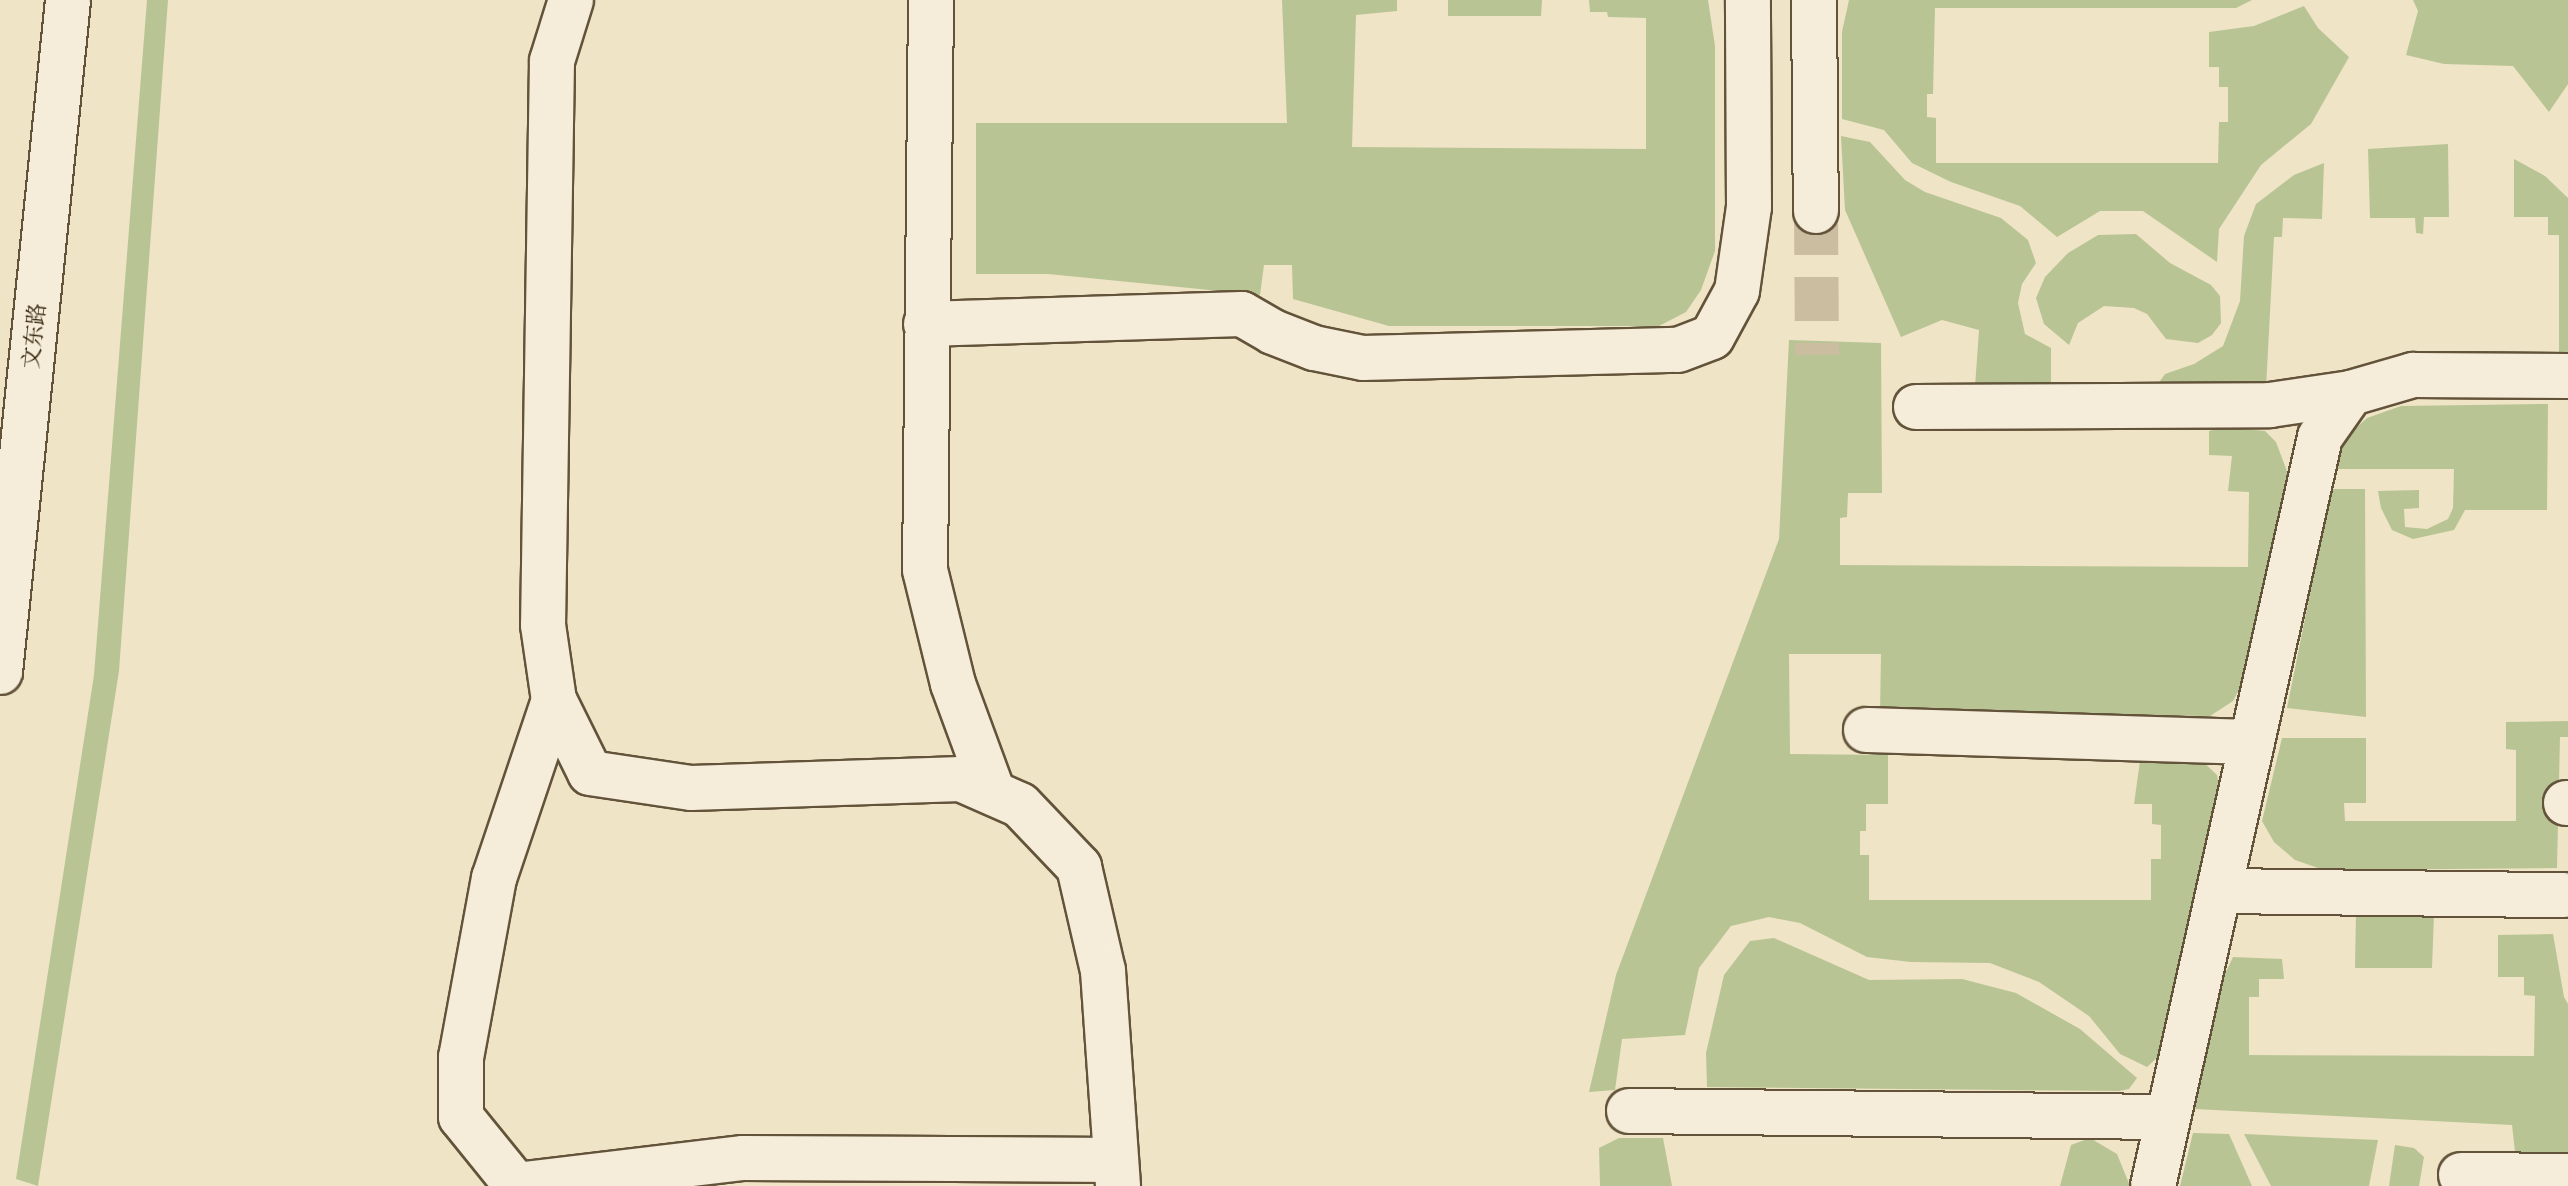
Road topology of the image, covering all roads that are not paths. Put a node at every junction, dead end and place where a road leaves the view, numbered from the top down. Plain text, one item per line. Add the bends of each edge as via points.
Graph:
1 (68, 0) edge
2 (571, 0) edge
3 (931, 0) edge
4 (1748, 0) edge
5 (1814, 0) edge
6 (1816, 211) tunnel mouth
7 (926, 324) junction
8 (2568, 376) edge
9 (2351, 393) junction
10 (1916, 407) dead end
11 (0, 672) edge
12 (554, 700) junction
13 (1866, 730) dead end
14 (2252, 742) junction
15 (993, 793) junction
16 (2219, 891) junction
17 (2564, 895) dead end
18 (1629, 1111) dead end
19 (2168, 1117) junction
20 (1117, 1173) edge
21 (2461, 1175) dead end
22 (2568, 1176) edge
23 (2153, 1186) edge

1 - 11 street, 文东路
2 - 12 street via 552,61 543,625
3 - 7 street
4 - 7 street via 1749,207 1737,291 1712,337 1678,350 1363,358 1314,348 1242,314
5 - 6 street
7 - 15 street via 925,570 953,684
8 - 9 street via 2413,375
9 - 10 street via 2270,405
9 - 14 street via 2320,437
12 - 15 street via 590,773 691,788 961,779
12 - 20 street via 494,878 461,1057 461,1117 516,1185 743,1158
13 - 14 street
14 - 16 street
15 - 20 street via 1020,805 1079,867 1103,971
16 - 17 street
16 - 19 street
18 - 19 street
19 - 23 street
21 - 22 street

